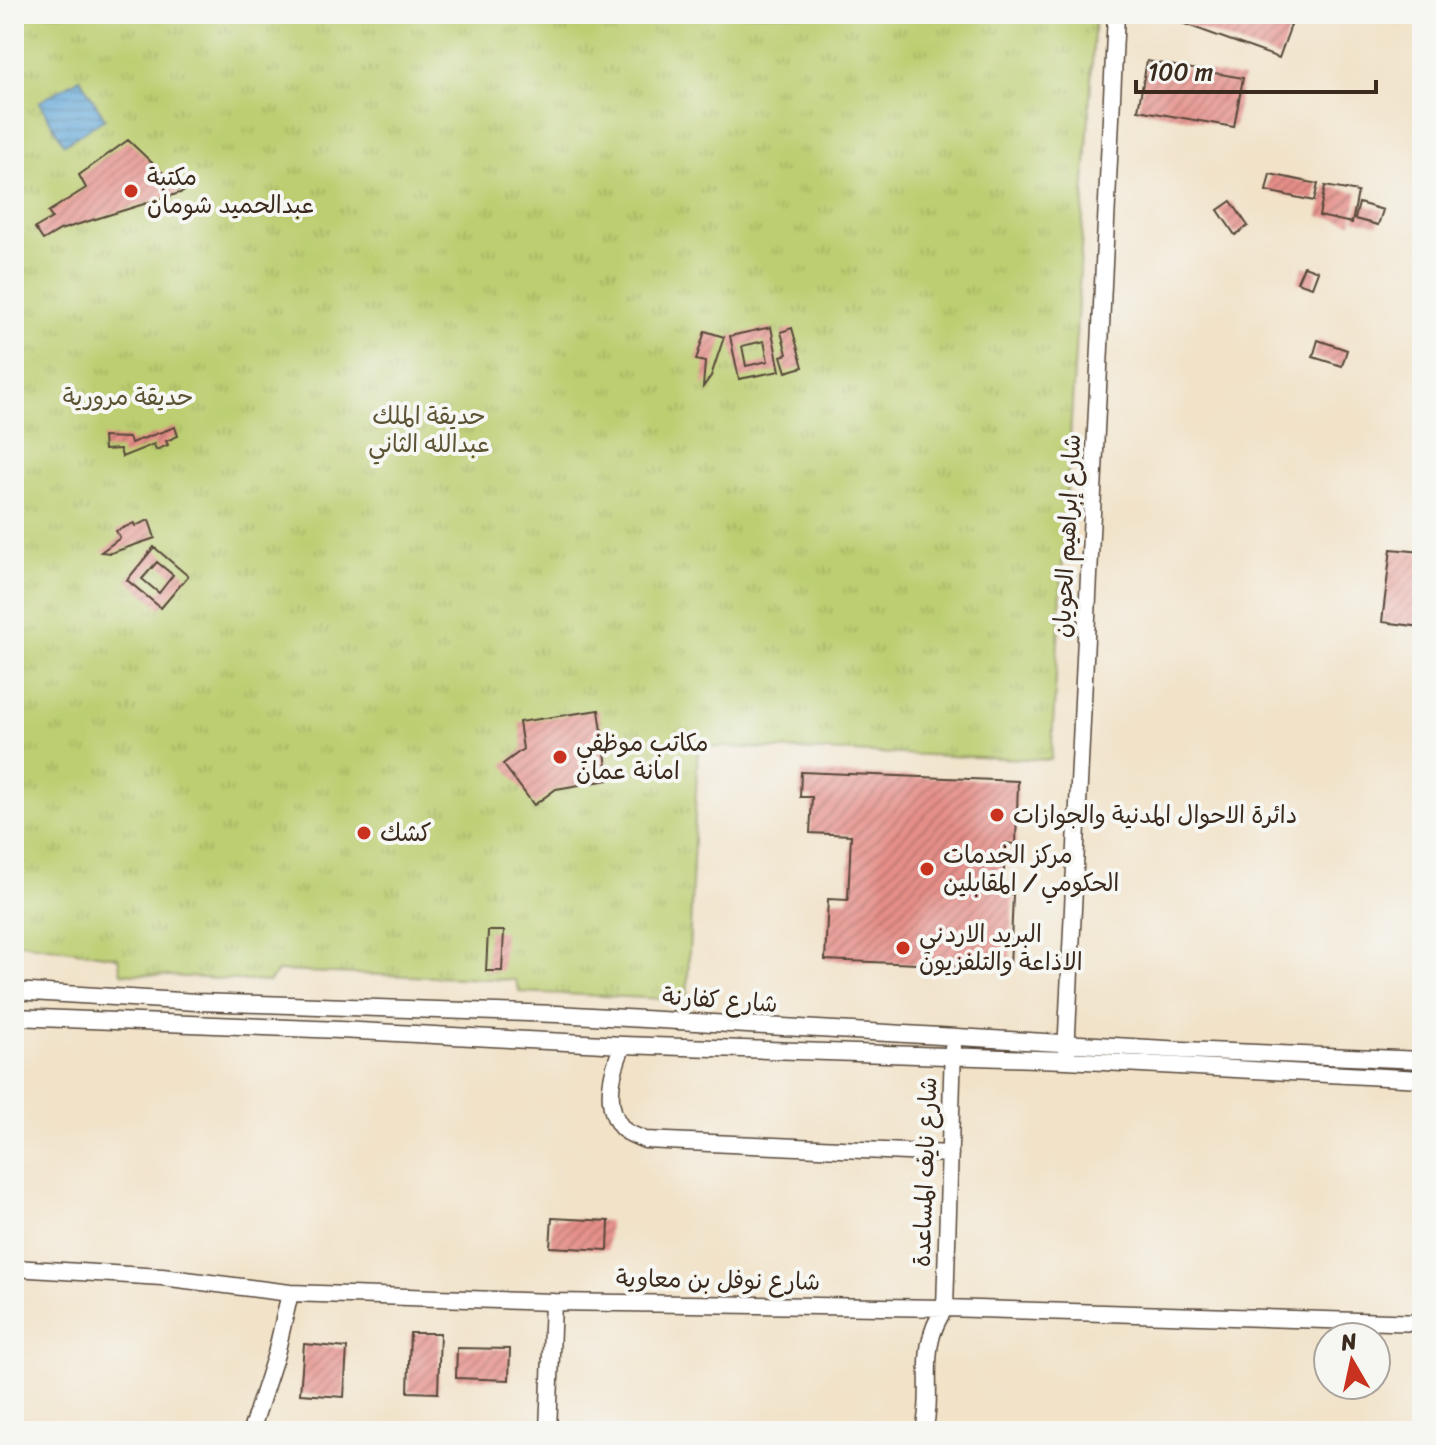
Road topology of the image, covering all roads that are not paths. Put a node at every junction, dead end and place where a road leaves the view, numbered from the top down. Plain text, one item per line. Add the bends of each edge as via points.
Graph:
1 (1116, 14) edge
2 (14, 991) edge
3 (14, 1017) edge
4 (953, 1038) junction
5 (623, 1045) junction
6 (1066, 1052) junction
7 (953, 1056) junction
8 (1422, 1060) edge
9 (1422, 1079) edge
10 (950, 1154) junction
11 (14, 1268) edge
12 (290, 1293) junction
13 (553, 1302) junction
14 (945, 1308) junction
15 (1422, 1323) edge
16 (251, 1431) edge
17 (548, 1431) edge
18 (924, 1431) edge

1 - 6 street, شارع إبراهيم الحويان
2 - 4 street, شارع كفارنة via 557,1014
3 - 5 street, شارع كفارنة
4 - 6 street, شارع كفارنة
4 - 7 street, شارع نايف المساعدة
5 - 7 street, شارع كفارنة
5 - 10 street via 611,1073 613,1107 622,1128 645,1140
6 - 7 street, شارع كفارنة
6 - 8 street, شارع كفارنة
6 - 9 street, شارع كفارنة
7 - 10 street, شارع نايف المساعدة
10 - 14 street, شارع نايف المساعدة
11 - 12 street, شارع نوفل بن معاوية via 162,1277
12 - 13 street, شارع نوفل بن معاوية
12 - 16 street
13 - 14 street, شارع نوفل بن معاوية
13 - 17 street
14 - 15 street, شارع نوفل بن معاوية
14 - 18 street via 929,1340

